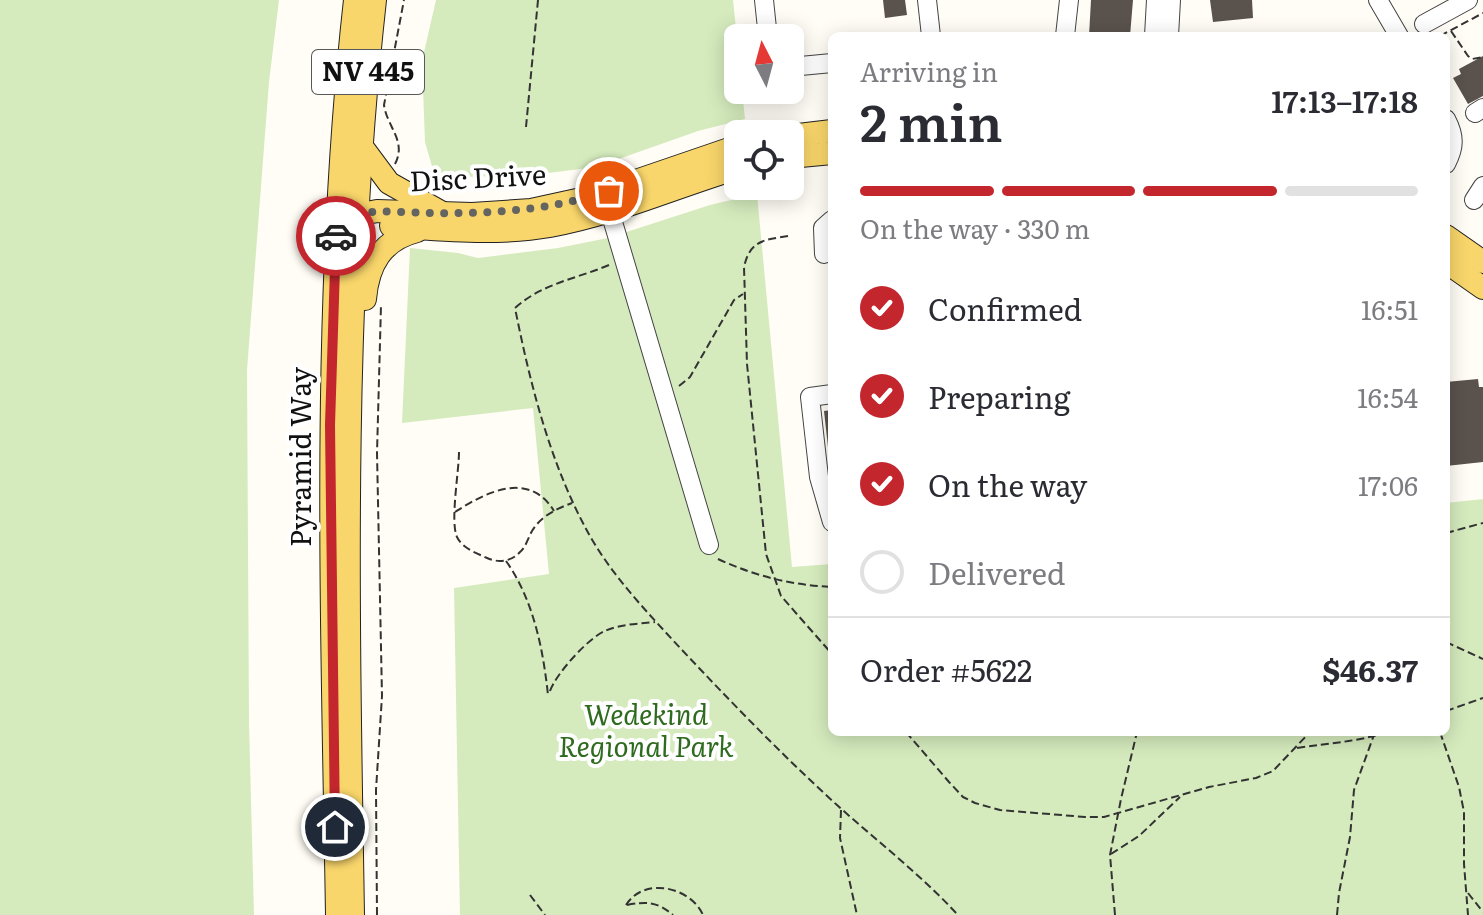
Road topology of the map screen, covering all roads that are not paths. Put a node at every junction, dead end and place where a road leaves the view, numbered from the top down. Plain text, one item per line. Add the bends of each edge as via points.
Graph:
1 (355, 0) edge
2 (375, 0) edge
3 (764, 0) edge
4 (927, 0) edge
5 (1069, 0) edge
6 (1156, 0) edge
7 (1171, 0) edge
8 (1378, 0) edge
9 (1468, 0) edge
10 (767, 24) edge
11 (1424, 24) dead end
12 (931, 32) edge
13 (1065, 32) edge
14 (1154, 32) edge
15 (1169, 32) edge
16 (1397, 32) edge
17 (828, 63) edge
18 (804, 66) edge
19 (1450, 128) edge
20 (828, 131) edge
21 (804, 134) edge
22 (360, 144) junction
23 (724, 152) edge
24 (828, 153) edge
25 (724, 155) edge
26 (804, 156) edge
27 (1450, 156) edge
28 (828, 164) edge
29 (804, 165) edge
30 (724, 173) edge
31 (610, 212) junction
32 (347, 214) junction
33 (437, 221) junction
34 (828, 224) edge
35 (1450, 239) edge
36 (1450, 252) edge
37 (824, 254) dead end
38 (1483, 262) edge
39 (1450, 265) edge
40 (1483, 274) edge
41 (1483, 288) edge
42 (828, 395) edge
43 (348, 412) junction
44 (828, 508) edge
45 (711, 551) road end
46 (337, 915) edge
47 (353, 915) edge

1 - 32 main road, Pyramid Way / NV 445 via 345,92
2 - 22 main road, Pyramid Way / NV 445
3 - 10 street
4 - 12 street
5 - 13 street
6 - 14 street
7 - 15 street
8 - 16 street
9 - 11 street
17 - 18 street
19 - 27 street
20 - 21 main road
22 - 32 main road, Pyramid Way / NV 445
22 - 33 main road via 389,183
23 - 33 main road, Disc Drive via 561,204
24 - 26 main road
25 - 31 main road via 626,194
28 - 29 main road
30 - 31 main road, Disc Drive
31 - 33 main road, Disc Drive via 526,229
31 - 45 street
32 - 33 main road, Disc Drive via 377,225
32 - 43 main road, Pyramid Way / NV 445
32 - 46 main road, Pyramid Way / NV 445 via 330,425
33 - 43 main road via 389,244 370,268 359,398
34 - 37 street via 823,228
35 - 38 main road
36 - 40 main road
39 - 41 main road
42 - 44 street via 810,397
43 - 47 main road, Pyramid Way / NV 445

